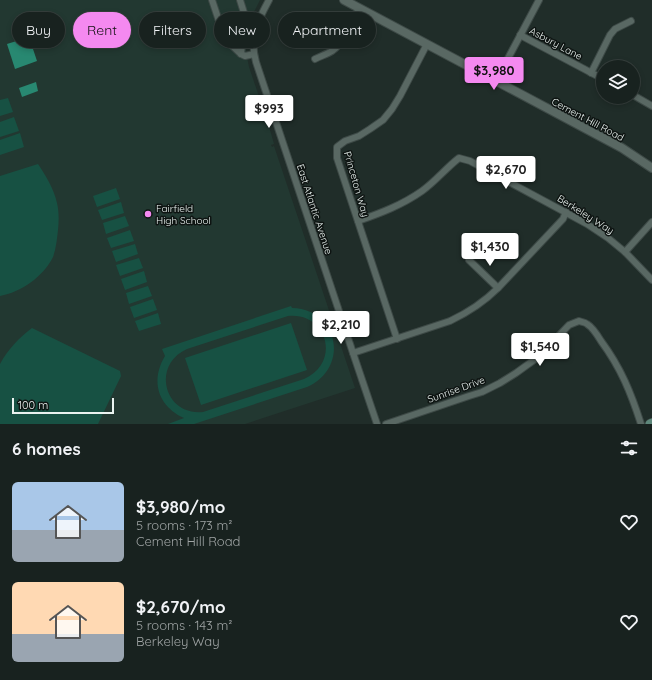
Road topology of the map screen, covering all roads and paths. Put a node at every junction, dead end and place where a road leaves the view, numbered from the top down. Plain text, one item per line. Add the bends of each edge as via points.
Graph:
1 (212, 0) edge
2 (240, 0) edge
3 (269, 0) edge
4 (344, 0) edge
5 (539, 0) edge
6 (359, 8) junction
7 (631, 21) dead end
8 (520, 35) junction
9 (427, 44) junction
10 (241, 54) junction
11 (254, 54) junction
12 (315, 59) dead end
13 (591, 73) junction
14 (596, 76) edge
15 (496, 81) junction
16 (640, 99) edge
17 (652, 106) edge
18 (652, 168) edge
19 (566, 212) junction
20 (358, 221) junction
21 (652, 222) edge
22 (625, 252) junction
23 (469, 260) dead end
24 (652, 280) edge
25 (498, 288) junction
26 (397, 339) junction
27 (353, 353) junction
28 (377, 424) edge
29 (386, 424) edge
30 (641, 424) edge

1 - 10 street via 225,39
2 - 10 street via 245,16
3 - 11 street, East Atlantic Avenue via 254,32
4 - 6 street, Cement Hill Road
5 - 8 street
6 - 9 street, Cement Hill Road
6 - 12 street via 338,45
7 - 13 street via 615,29 610,35
8 - 13 street, Asbury Lane
8 - 15 street
9 - 15 street, Cement Hill Road
9 - 20 street, Princeton Way via 400,96 383,120 337,147 337,158
10 - 11 street
11 - 27 street, East Atlantic Avenue
13 - 14 street, Asbury Lane
15 - 18 street, Cement Hill Road via 622,148
16 - 17 street
19 - 20 street, Berkeley Way via 470,161 459,158 437,179 407,201
19 - 22 street, Berkeley Way via 608,238
19 - 25 street via 563,219
20 - 26 street, Princeton Way
21 - 22 street
22 - 24 street, Berkeley Way
23 - 25 street
25 - 26 street via 464,314
26 - 27 street
27 - 28 street, East Atlantic Avenue
29 - 30 street, Sunrise Drive via 482,392 500,383 534,360 569,325 579,321 587,324 616,363 625,379

